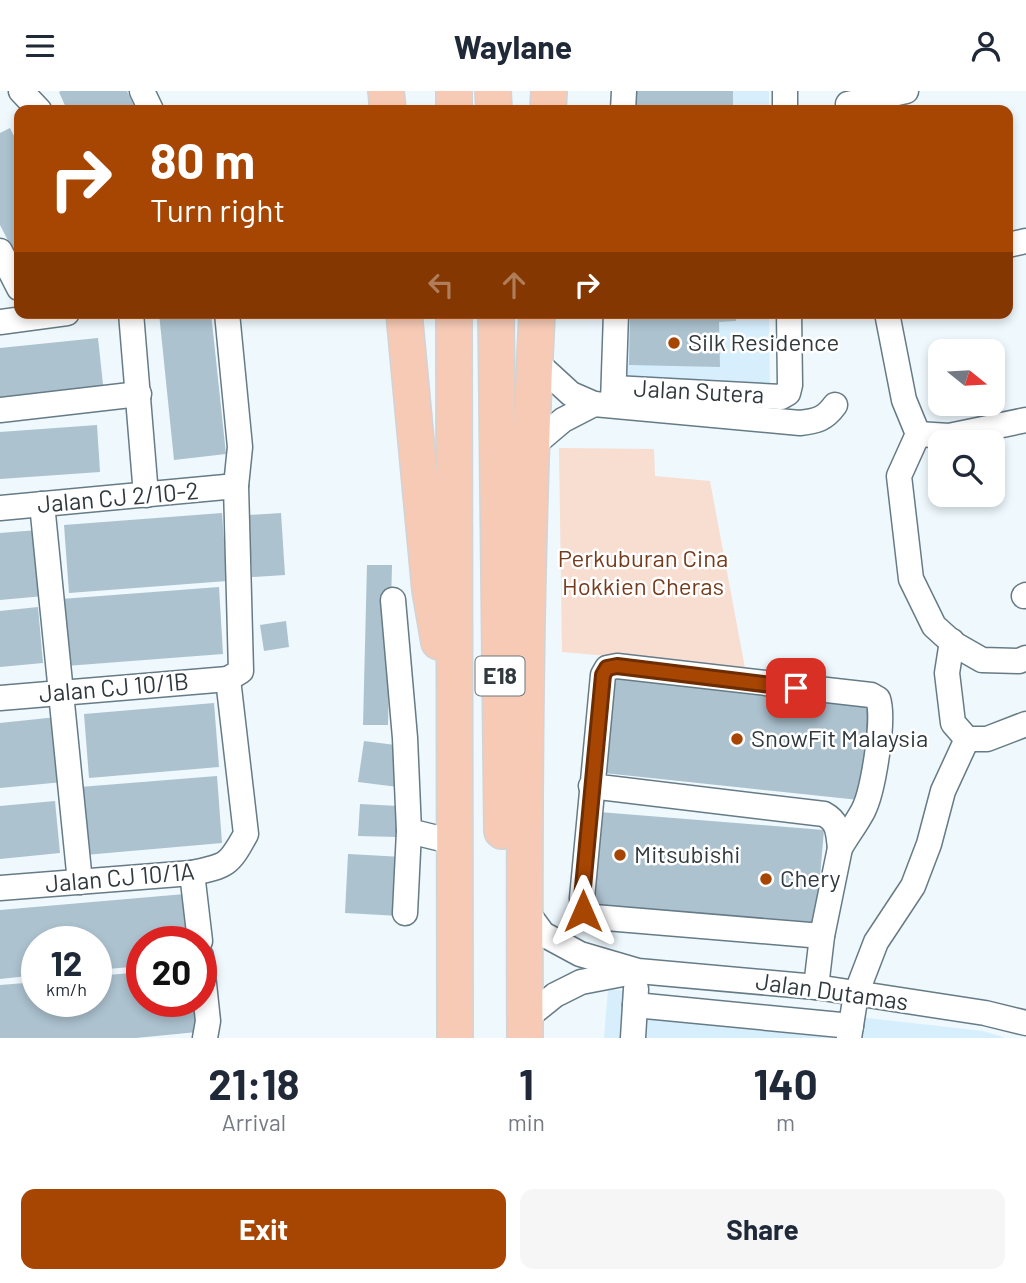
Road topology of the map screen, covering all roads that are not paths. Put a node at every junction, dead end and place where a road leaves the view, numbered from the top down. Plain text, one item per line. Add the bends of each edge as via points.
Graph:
1 (906, 91) edge
2 (848, 102) edge
3 (0, 251) edge
4 (14, 278) edge
5 (132, 319) edge
6 (228, 319) edge
7 (405, 319) edge
8 (454, 319) edge
9 (496, 319) edge
10 (537, 319) edge
11 (615, 319) edge
12 (789, 319) edge
13 (888, 319) edge
14 (535, 361) junction
15 (139, 394) junction
16 (607, 399) junction
17 (835, 405) dead end
18 (0, 410) edge
19 (1026, 420) edge
20 (918, 434) junction
21 (531, 447) junction
22 (236, 487) junction
23 (146, 495) junction
24 (42, 505) junction
25 (0, 508) edge
26 (393, 600) dead end
27 (952, 641) junction
28 (1024, 664) edge
29 (228, 679) junction
30 (60, 693) junction
31 (0, 698) edge
32 (1026, 724) edge
33 (456, 739) junction
34 (967, 739) junction
35 (592, 786) junction
36 (410, 831) junction
37 (454, 842) junction
38 (840, 848) junction
39 (192, 873) junction
40 (79, 882) junction
41 (0, 888) edge
42 (524, 908) junction
43 (405, 913) dead end
44 (198, 926) edge
45 (822, 936) junction
46 (638, 971) junction
47 (816, 987) junction
48 (856, 994) junction
49 (635, 1005) junction
50 (208, 1017) edge
51 (1026, 1023) edge
52 (518, 1031) edge
53 (850, 1032) edge
54 (205, 1038) edge
55 (455, 1038) edge
56 (633, 1038) edge

1 - 2 street
3 - 4 street
5 - 15 street
6 - 22 street via 240,447
7 - 33 highway via 429,590
8 - 33 highway, E18
9 - 52 highway, E18
10 - 14 highway
11 - 16 street, Jalan Sutera
12 - 16 street, Jalan Sutera via 790,385 781,397
13 - 20 street via 904,400
14 - 16 street, Jalan Sutera via 571,394
14 - 21 highway
15 - 18 street
15 - 23 street
16 - 17 street via 800,422 827,417
16 - 21 street via 563,420
19 - 20 street via 949,436
20 - 27 street via 899,476 911,579 934,626
21 - 42 highway
22 - 23 street, Jalan CJ 2/10-2
22 - 29 street via 241,671
23 - 24 street, Jalan CJ 2/10-2
24 - 25 street, Jalan CJ 2/10-2
24 - 30 street
26 - 36 street
27 - 28 street via 982,660
27 - 34 street via 947,673 953,723
29 - 30 street, Jalan CJ 10/1B
29 - 39 street, Jalan CJ 10/1A via 247,834 223,867
30 - 31 street, Jalan CJ 10/1B
30 - 40 street
32 - 34 street via 987,739
33 - 37 highway, E18
34 - 48 street via 943,791 913,886 876,942
35 - 38 street via 824,814 837,827
35 - 38 street via 607,668 871,695 881,705 881,736 864,809
35 - 45 street via 583,911 594,917
36 - 37 street
36 - 43 street
37 - 55 highway, E18
38 - 45 street
39 - 40 street, Jalan CJ 10/1A
39 - 44 street
40 - 41 street, Jalan CJ 10/1A
42 - 46 street via 543,935 580,954
42 - 52 highway
45 - 47 street
46 - 47 street, Jalan Dutamas
46 - 49 street
46 - 52 street via 580,982 555,996
47 - 48 street, Jalan Dutamas
48 - 51 street, Jalan Dutamas
48 - 53 street
49 - 53 street
49 - 56 street
50 - 54 street

